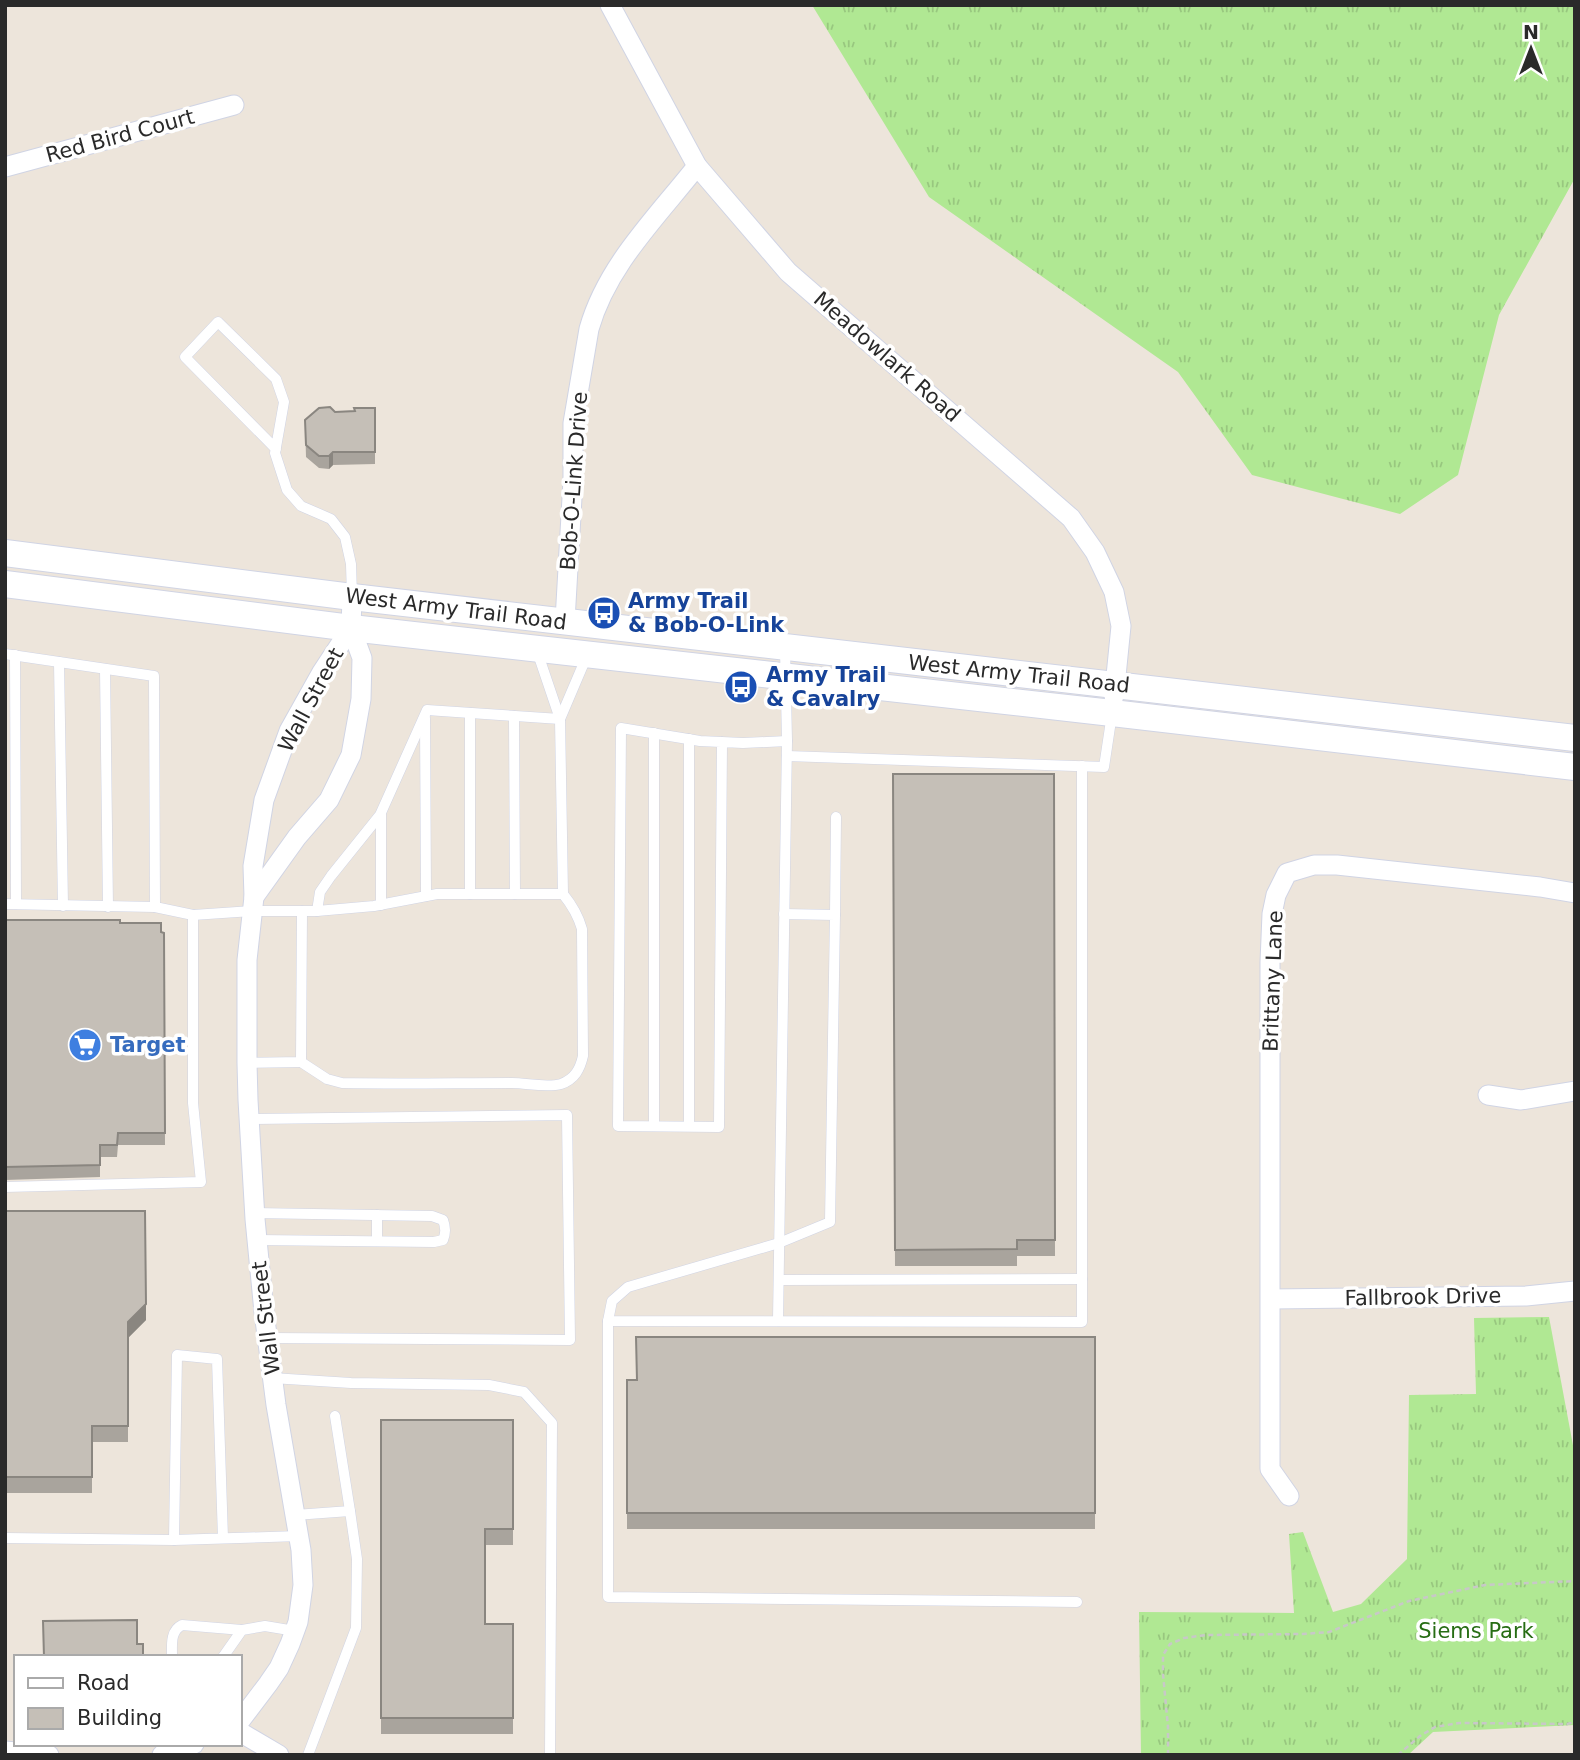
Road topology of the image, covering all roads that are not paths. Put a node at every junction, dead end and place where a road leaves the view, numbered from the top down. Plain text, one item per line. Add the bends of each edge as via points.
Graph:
1 (610, 5) edge
2 (234, 104) dead end
3 (697, 166) junction
4 (5, 167) edge
5 (276, 449) junction
6 (5, 553) edge
7 (7, 585) edge
8 (352, 597) junction
9 (565, 621) junction
10 (351, 628) junction
11 (785, 648) junction
12 (537, 649) junction
13 (10, 654) edge
14 (587, 655) junction
15 (58, 662) junction
16 (105, 669) junction
17 (786, 677) junction
18 (1115, 685) junction
19 (470, 713) junction
20 (1112, 713) junction
21 (425, 715) junction
22 (514, 716) junction
23 (560, 719) junction
24 (654, 733) junction
25 (1575, 738) edge
26 (689, 739) junction
27 (787, 741) junction
28 (722, 742) junction
29 (787, 756) junction
30 (1083, 766) junction
31 (1575, 767) edge
32 (381, 814) junction
33 (836, 817) dead end
34 (1575, 893) edge
35 (470, 894) junction
36 (515, 894) junction
37 (563, 894) junction
38 (426, 896) junction
39 (11, 904) edge
40 (253, 904) junction
41 (63, 905) junction
42 (381, 905) junction
43 (108, 907) junction
44 (155, 907) junction
45 (302, 911) junction
46 (317, 911) junction
47 (784, 914) junction
48 (193, 915) junction
49 (835, 915) junction
50 (301, 1062) junction
51 (247, 1063) junction
52 (1575, 1091) edge
53 (1488, 1095) dead end
54 (249, 1119) junction
55 (654, 1126) junction
56 (689, 1126) junction
57 (5, 1187) edge
58 (254, 1213) junction
59 (377, 1215) junction
60 (257, 1240) junction
61 (377, 1241) junction
62 (779, 1243) junction
63 (1082, 1279) junction
64 (779, 1280) junction
65 (1575, 1291) edge
66 (1271, 1299) junction
67 (608, 1321) junction
68 (778, 1321) junction
69 (267, 1338) junction
70 (272, 1378) junction
71 (335, 1416) dead end
72 (1289, 1496) dead end
73 (350, 1511) junction
74 (295, 1515) junction
75 (299, 1536) junction
76 (5, 1538) edge
77 (223, 1538) junction
78 (174, 1540) junction
79 (1077, 1602) dead end
80 (242, 1630) junction
81 (295, 1631) junction
82 (172, 1655) edge
83 (224, 1655) edge
84 (242, 1718) edge
85 (242, 1733) edge
86 (187, 1746) edge
87 (5, 1751) edge
88 (49, 1755) edge
89 (162, 1755) edge
90 (279, 1755) edge
91 (309, 1755) edge
92 (550, 1755) edge

1 - 3 street, Meadowlark Road
2 - 4 street, Red Bird Court
3 - 9 street, Bob-O-Link Drive via 621,261 593,315 573,423
3 - 18 street, Meadowlark Road via 788,272 1072,518 1114,592 1121,626
5 - 5 lane via 284,402 276,379 218,322 185,357
5 - 8 lane via 287,490 301,506 331,519 345,537
6 - 8 main road, West Army Trail Road
7 - 10 main road, West Army Trail Road
8 - 9 main road, West Army Trail Road
8 - 10 street, Wall Street
9 - 11 main road, West Army Trail Road
10 - 12 main road, West Army Trail Road
10 - 40 street, Wall Street via 289,731 264,800 253,866
10 - 40 street, Wall Street via 362,658 351,755 329,800 296,837
11 - 17 lane
11 - 18 main road, West Army Trail Road
12 - 14 main road, West Army Trail Road
12 - 23 lane
13 - 15 lane
13 - 39 lane
14 - 17 main road, West Army Trail Road
14 - 23 lane
15 - 16 lane
15 - 41 lane
16 - 43 lane
16 - 44 lane via 154,676
17 - 20 main road, West Army Trail Road
17 - 27 lane
18 - 20 street, Meadowlark Road
18 - 25 main road, West Army Trail Road
19 - 21 lane via 427,710
19 - 22 lane
19 - 35 lane
20 - 30 lane via 1104,767
20 - 31 main road, West Army Trail Road
21 - 32 lane
21 - 38 lane
22 - 23 lane
22 - 36 lane
23 - 37 lane
24 - 26 lane
24 - 55 lane
24 - 55 lane via 621,728 618,1126
26 - 28 lane
26 - 56 lane
27 - 28 lane
27 - 29 lane
28 - 56 lane via 719,1127
29 - 30 lane
29 - 47 lane
30 - 63 lane
32 - 42 lane
32 - 46 lane via 320,892
33 - 49 lane
34 - 66 street, Brittany Lane via 1348,866 1314,864 1287,873 1272,914 1270,962
35 - 36 lane
35 - 38 lane
36 - 37 lane
37 - 50 lane via 582,929 583,1056 575,1076 553,1085 342,1083
38 - 42 lane
39 - 41 lane
40 - 45 lane
40 - 48 lane
40 - 51 street, Wall Street via 247,960
41 - 43 lane
42 - 46 lane
43 - 44 lane
44 - 48 lane
45 - 46 lane
45 - 50 lane
47 - 49 lane
47 - 62 lane
48 - 57 lane via 193,1103 201,1182
49 - 62 lane via 830,1222
50 - 51 lane
51 - 54 street, Wall Street
52 - 53 street via 1521,1100
54 - 58 street, Wall Street
54 - 69 lane via 566,1115 569,1340
55 - 56 lane
58 - 59 lane
58 - 60 street, Wall Street
59 - 61 lane
59 - 61 lane via 432,1216 443,1220 445,1234 443,1240 434,1242
60 - 61 lane
60 - 69 street, Wall Street
62 - 64 lane
62 - 67 lane via 628,1287 612,1301
63 - 64 lane
63 - 68 lane via 1082,1322
64 - 68 lane
65 - 66 street, Fallbrook Drive via 1526,1296
66 - 72 street via 1270,1469
67 - 68 lane
67 - 79 lane via 608,1597
69 - 70 street, Wall Street
70 - 74 street, Wall Street
70 - 92 lane via 489,1385 524,1392 552,1423
71 - 73 lane
73 - 74 lane
73 - 91 lane via 357,1559 356,1628
74 - 75 street, Wall Street
75 - 77 lane
75 - 81 street, Wall Street via 303,1584
76 - 78 lane
77 - 78 lane
77 - 78 lane via 217,1359 177,1355
80 - 81 lane via 265,1626
80 - 82 lane via 182,1625 174,1632
80 - 83 lane
81 - 84 street, Wall Street via 279,1668
85 - 90 street
86 - 89 street
87 - 88 street

